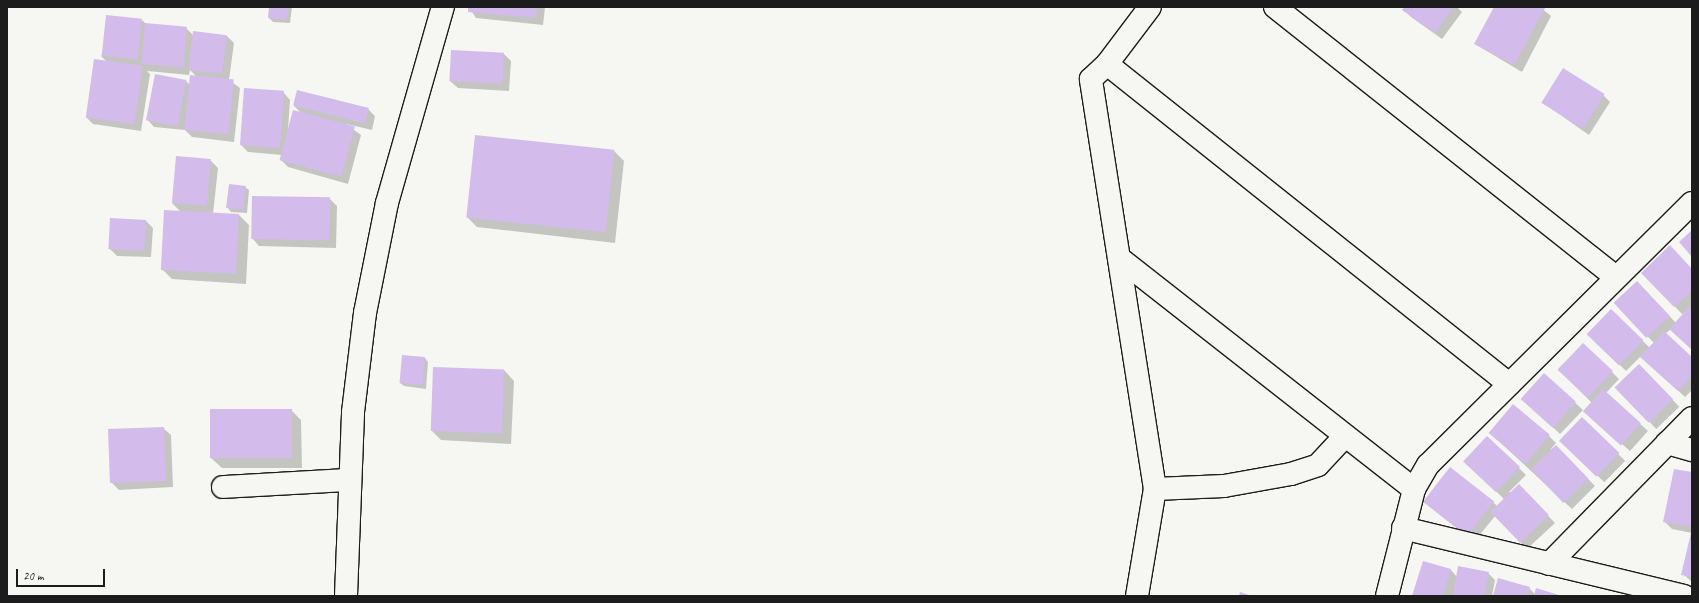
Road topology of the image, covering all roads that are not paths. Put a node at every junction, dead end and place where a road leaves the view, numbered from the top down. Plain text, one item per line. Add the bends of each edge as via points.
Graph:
1 (444, 7) edge
2 (1150, 7) edge
3 (1275, 7) edge
4 (1107, 64) junction
5 (1692, 203) edge
6 (1118, 258) junction
7 (1616, 277) junction
8 (1509, 384) junction
9 (1692, 418) edge
10 (1345, 436) junction
11 (1667, 443) junction
12 (1692, 450) edge
13 (349, 480) junction
14 (223, 488) dead end
15 (1155, 489) junction
16 (1414, 489) junction
17 (1403, 528) junction
18 (1549, 564) junction
19 (346, 596) edge
20 (1137, 596) edge
21 (1387, 596) edge
22 (1684, 596) edge

1 - 13 street via 387,202 365,313
2 - 4 street
3 - 7 street
4 - 6 street via 1091,79
4 - 8 street
5 - 7 street
6 - 10 street
6 - 15 street
7 - 8 street
8 - 16 street via 1428,466
9 - 11 street
10 - 15 street via 1318,466 1291,474 1224,486
10 - 16 street
11 - 12 street
11 - 18 street
13 - 14 street
13 - 19 street
15 - 20 street
16 - 17 street
17 - 18 street
17 - 21 street
18 - 22 street

